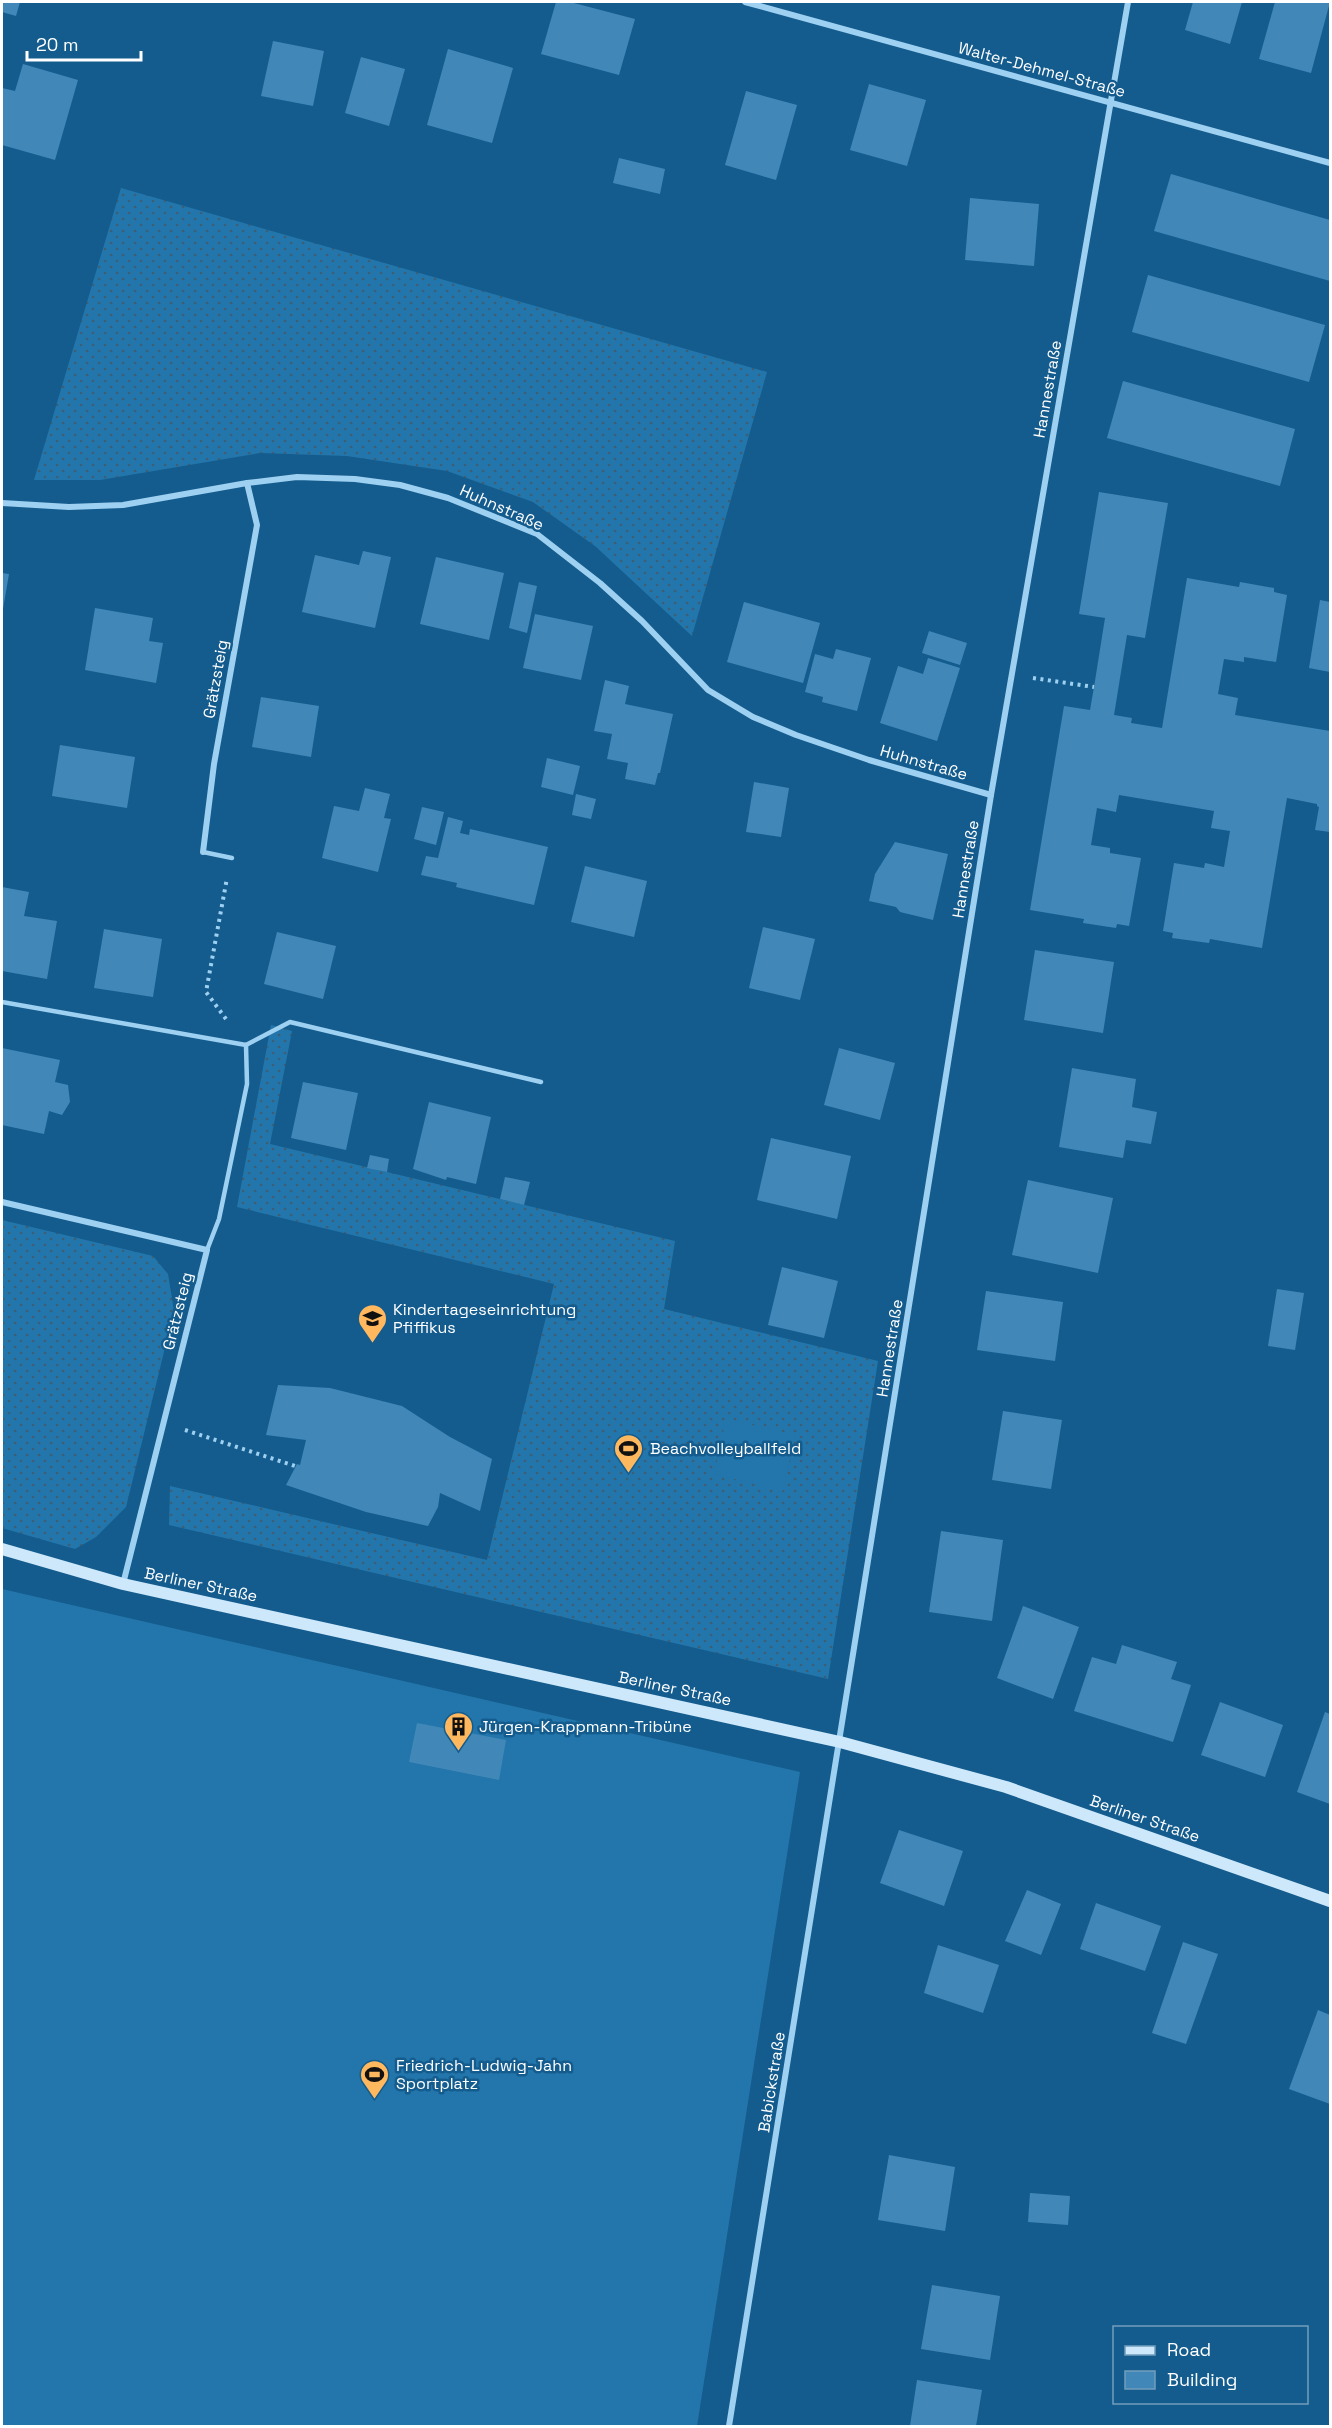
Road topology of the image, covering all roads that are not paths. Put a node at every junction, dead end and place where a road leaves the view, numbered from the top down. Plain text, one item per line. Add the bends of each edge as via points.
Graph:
1 (745, 2) edge
2 (1128, 2) edge
3 (1109, 101) junction
4 (1330, 163) edge
5 (247, 483) junction
6 (2, 503) edge
7 (991, 795) junction
8 (203, 852) joint
9 (232, 858) road end
10 (2, 1002) edge
11 (246, 1045) junction
12 (541, 1082) dead end
13 (2, 1202) edge
14 (207, 1250) junction
15 (2, 1549) edge
16 (123, 1584) junction
17 (840, 1742) junction
18 (1330, 1901) edge
19 (729, 2427) edge

1 - 3 street, Walter-Dehmel-Straße
2 - 3 street, Hannestraße
3 - 4 street, Walter-Dehmel-Straße
3 - 7 street, Hannestraße
5 - 6 street, Huhnstraße via 123,505 59,507
5 - 7 street, Huhnstraße via 297,477 355,479 448,498 490,514 537,534 642,621 708,690 753,717 869,760
5 - 8 street, Grätzsteig via 257,525 214,764
7 - 17 street, Hannestraße
8 - 9 lane, Grätzsteig
10 - 11 lane
11 - 12 lane via 290,1022
11 - 14 lane via 248,1084 219,1219
13 - 14 street
14 - 16 street, Grätzsteig
15 - 16 street, Berliner Straße
16 - 17 street, Berliner Straße
17 - 18 street, Berliner Straße via 1006,1787
17 - 19 street, Babickstraße

